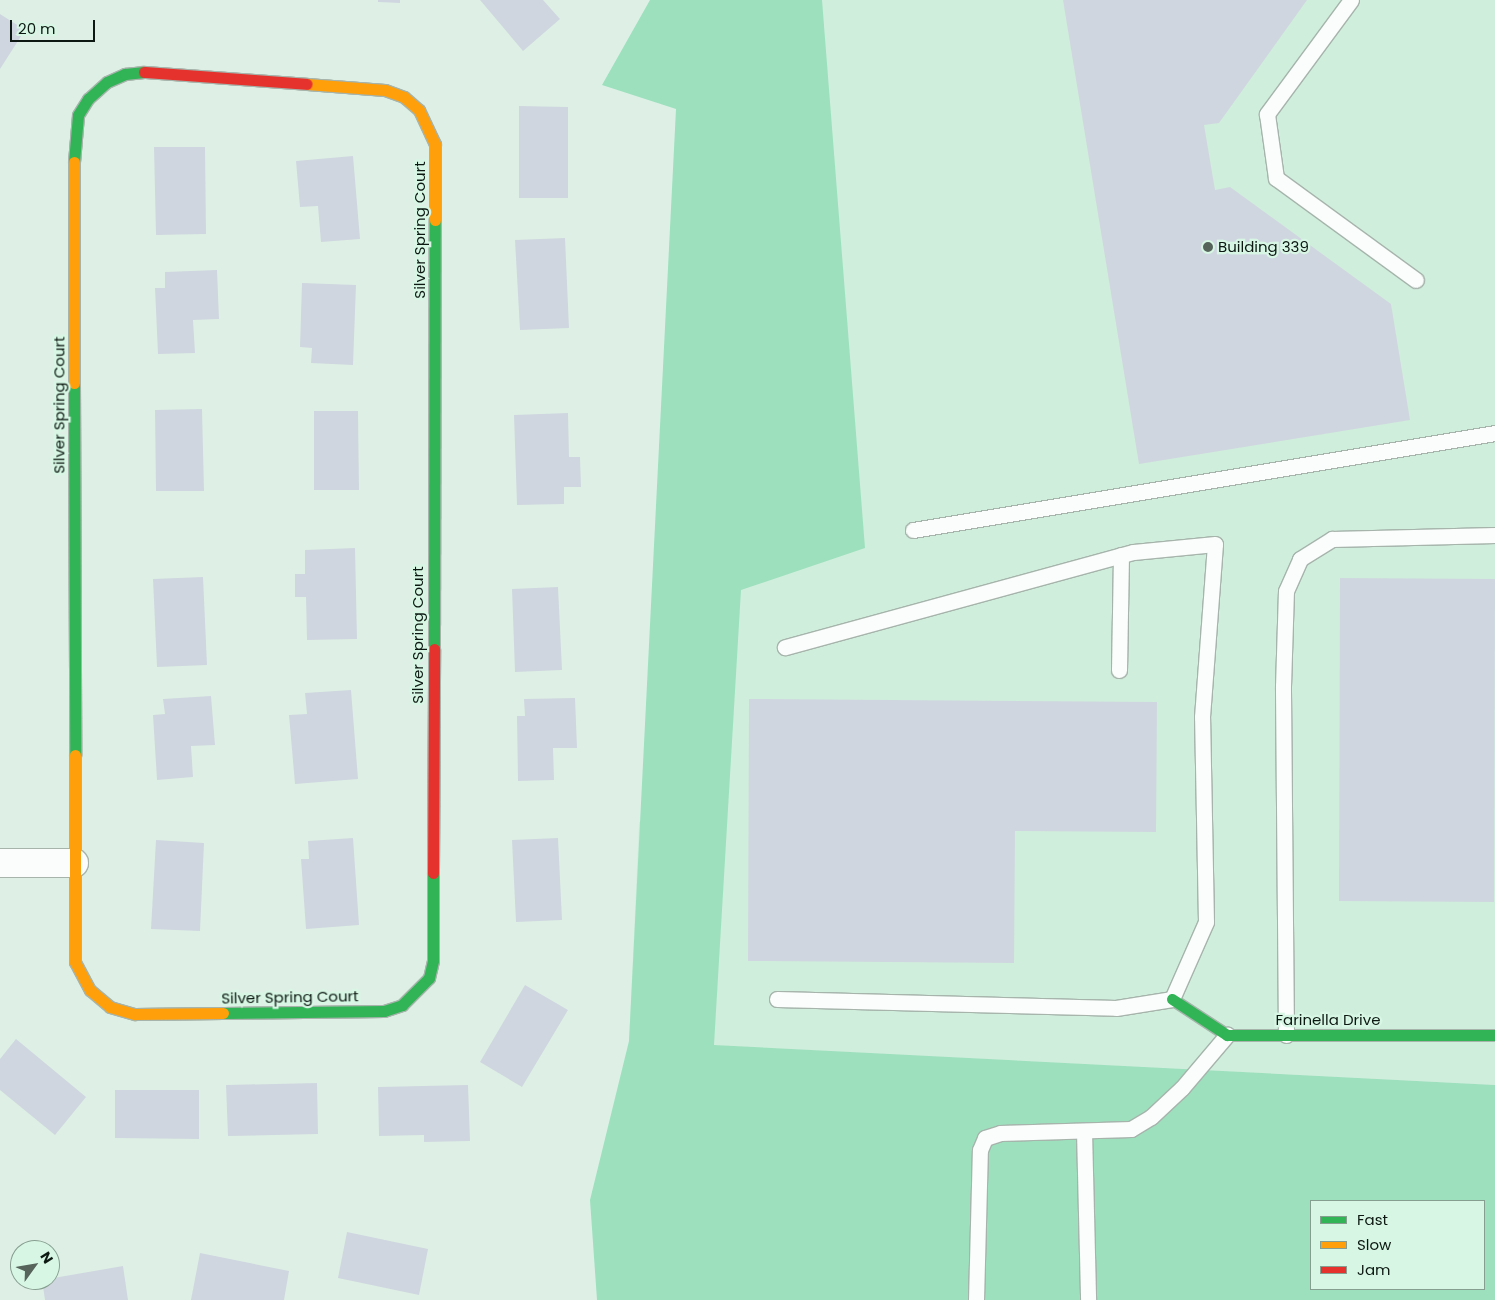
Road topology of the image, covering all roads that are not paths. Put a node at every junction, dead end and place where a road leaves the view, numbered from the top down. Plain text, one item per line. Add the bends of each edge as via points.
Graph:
1 (1351, 0) edge
2 (1416, 280) dead end
3 (1495, 433) edge
4 (913, 530) dead end
5 (1495, 535) edge
6 (1121, 555) junction
7 (785, 647) dead end
8 (1119, 670) dead end
9 (0, 863) edge
10 (74, 863) junction
11 (777, 998) dead end
12 (1172, 999) junction
13 (1227, 1035) junction
14 (1495, 1035) edge
15 (1286, 1036) junction
16 (1084, 1131) junction
17 (976, 1300) edge
18 (1088, 1300) edge

1 - 2 lane via 1267,114 1276,178
3 - 4 lane
5 - 15 lane via 1332,539 1300,559 1286,591 1283,686
6 - 7 lane
6 - 8 lane
6 - 12 lane via 1215,544 1202,716 1206,922
9 - 10 street
10 - 10 street, Silver Spring Court via 74,952 80,974 90,990 110,1006 134,1014 384,1011 402,1005 418,993 429,978 433,950 435,144 424,118 404,97 385,90 144,72 125,74 107,82 88,99 78,115 74,134
11 - 12 lane via 1116,1008
12 - 13 street
13 - 15 street, Farinella Drive
13 - 16 lane via 1182,1088 1152,1117 1131,1129
14 - 15 street, Farinella Drive
16 - 17 lane via 1000,1133 985,1138 980,1150
16 - 18 lane

